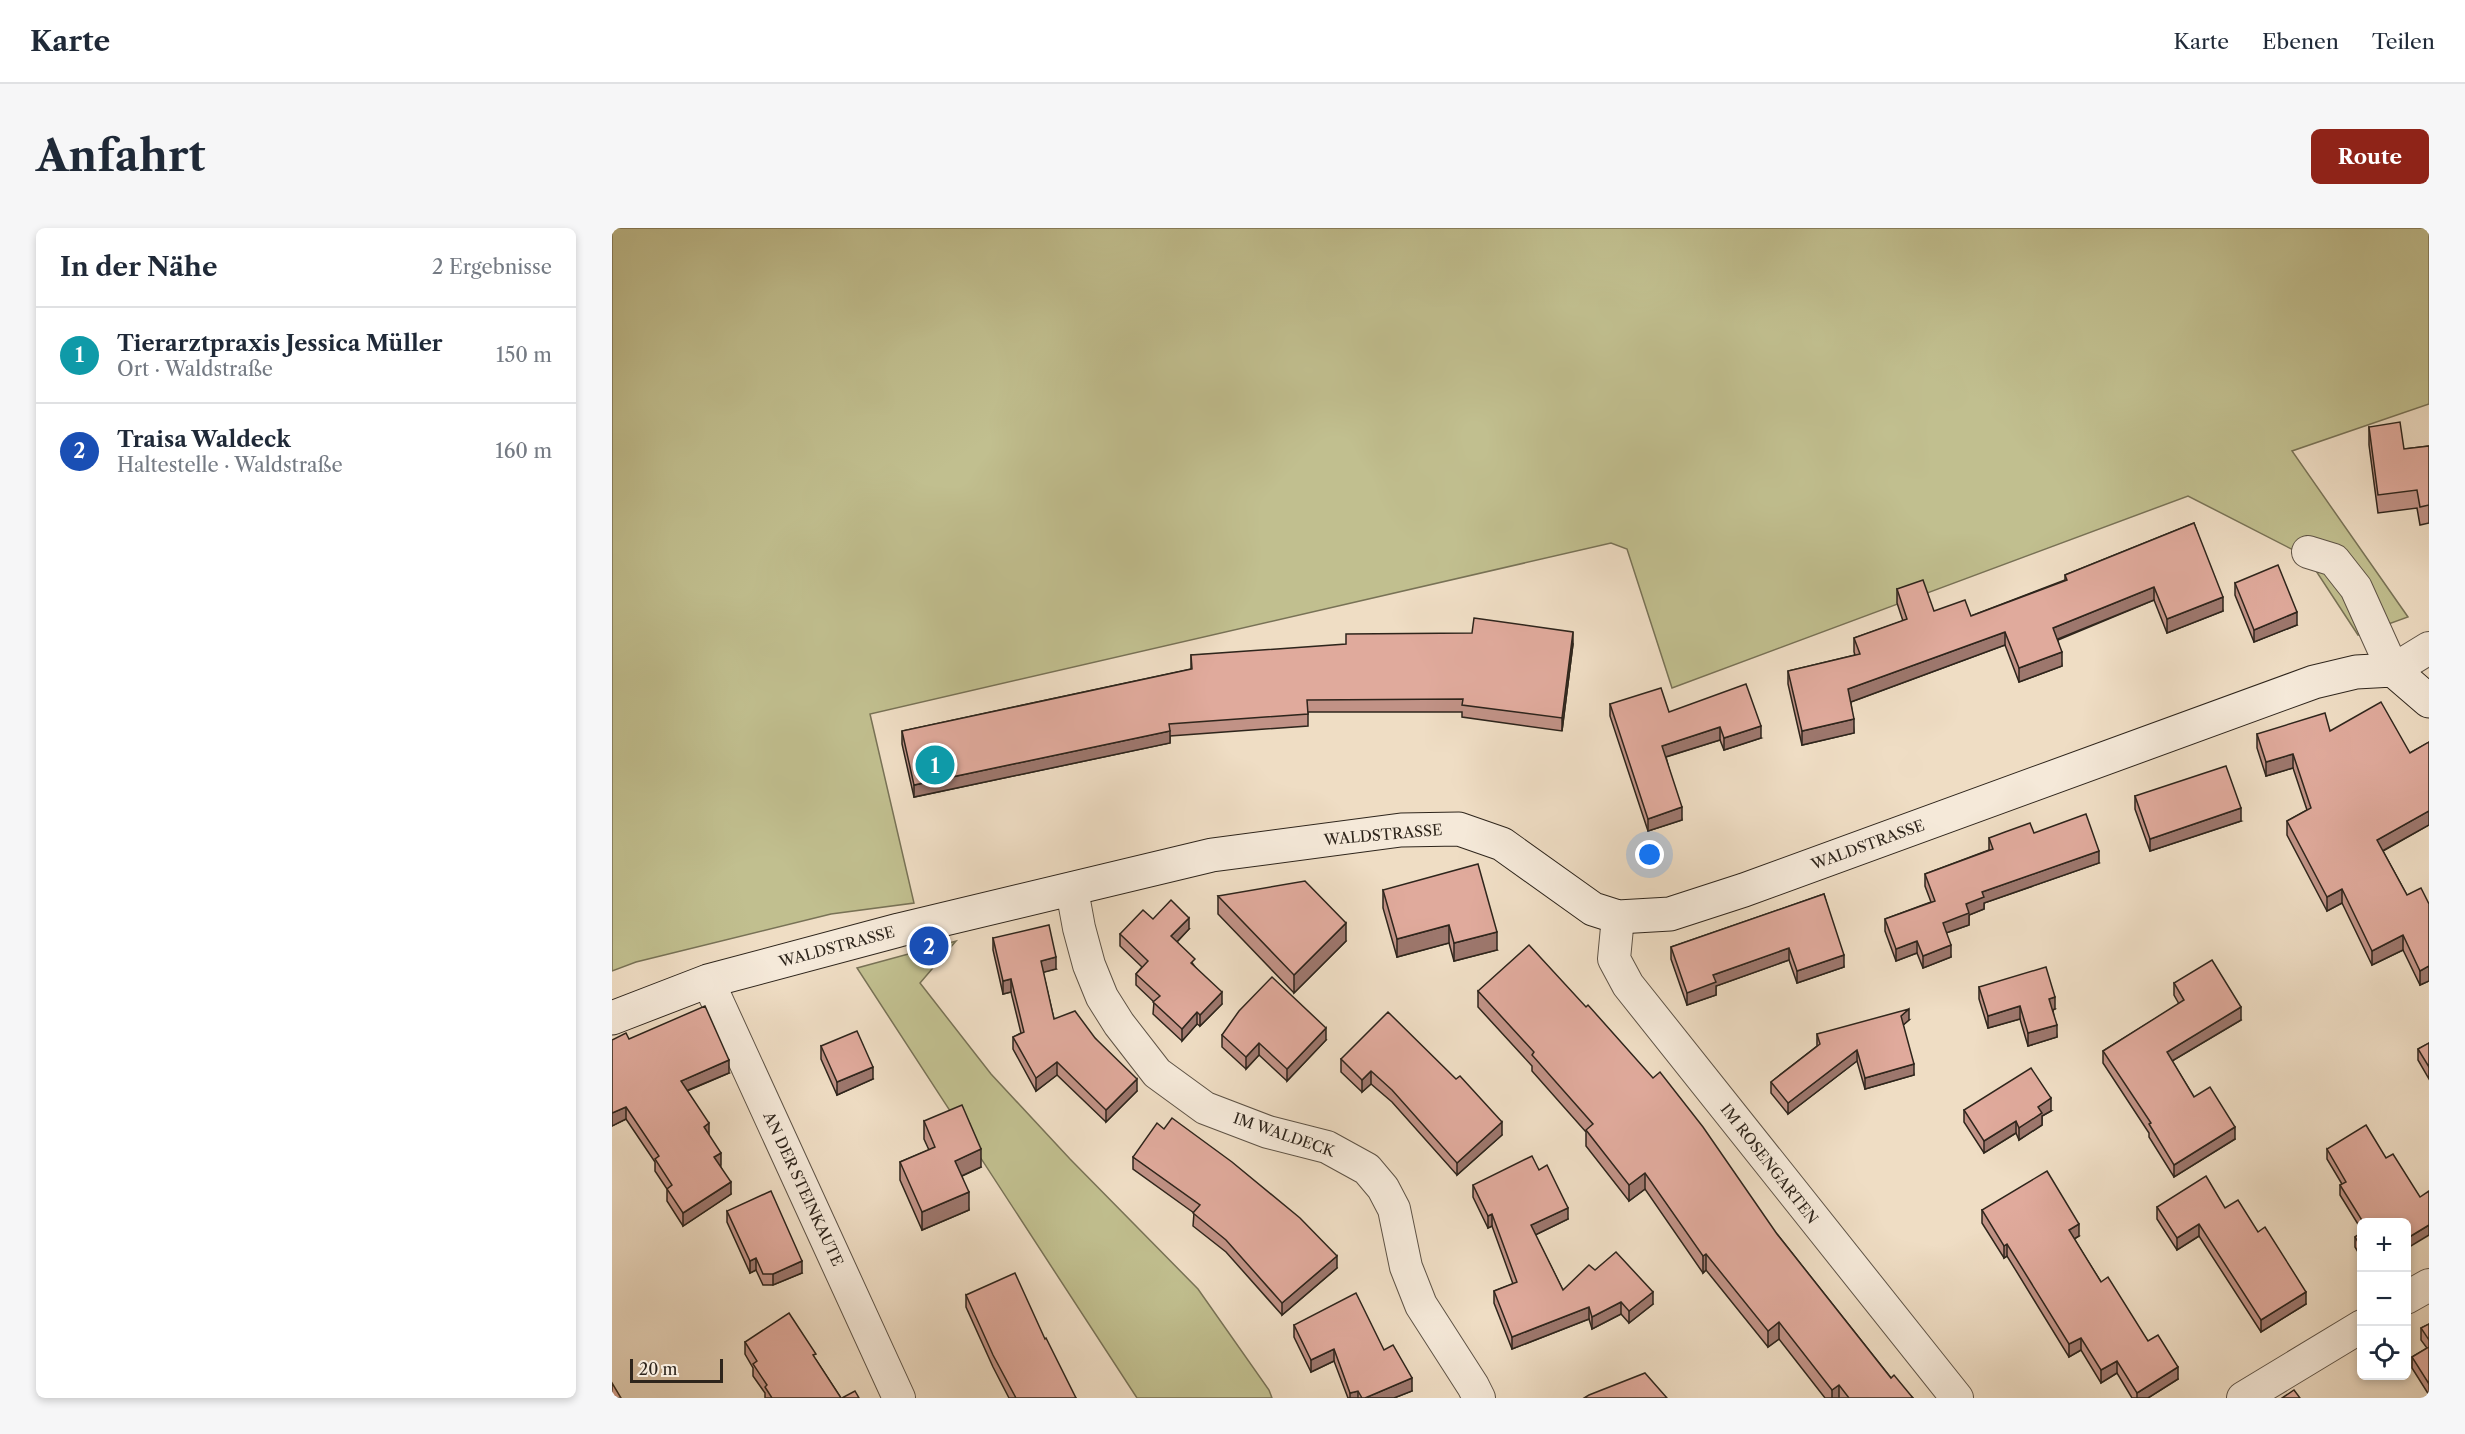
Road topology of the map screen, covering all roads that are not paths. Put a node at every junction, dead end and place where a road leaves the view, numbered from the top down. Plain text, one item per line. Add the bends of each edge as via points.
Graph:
1 (2308, 552) dead end
2 (2429, 648) edge
3 (2393, 670) junction
4 (2429, 701) edge
5 (1072, 890) junction
6 (1618, 917) junction
7 (708, 981) junction
8 (612, 1018) edge
9 (2429, 1285) edge
10 (2411, 1296) edge
11 (2357, 1328) edge
12 (899, 1398) edge
13 (1479, 1398) edge
14 (1957, 1398) edge
15 (2243, 1398) edge

1 - 3 street via 2334,560 2356,588
2 - 3 street, WALDSTRASSE
3 - 4 street
3 - 6 street, WALDSTRASSE via 2356,672 2314,682 1670,914
5 - 6 street, WALDSTRASSE via 1212,855 1401,831 1459,829 1502,844 1593,909
5 - 7 street, WALDSTRASSE via 899,930
5 - 13 street, IM WALDECK via 1089,965 1102,997 1157,1073 1205,1108 1268,1132 1327,1147 1367,1169 1383,1188 1394,1209 1406,1267 1421,1305
6 - 14 street, IM ROSENGARTEN via 1614,959 1628,985
7 - 8 street, WALDSTRASSE
7 - 12 street, AN DER STEINKAUTE
9 - 10 street
11 - 15 street

